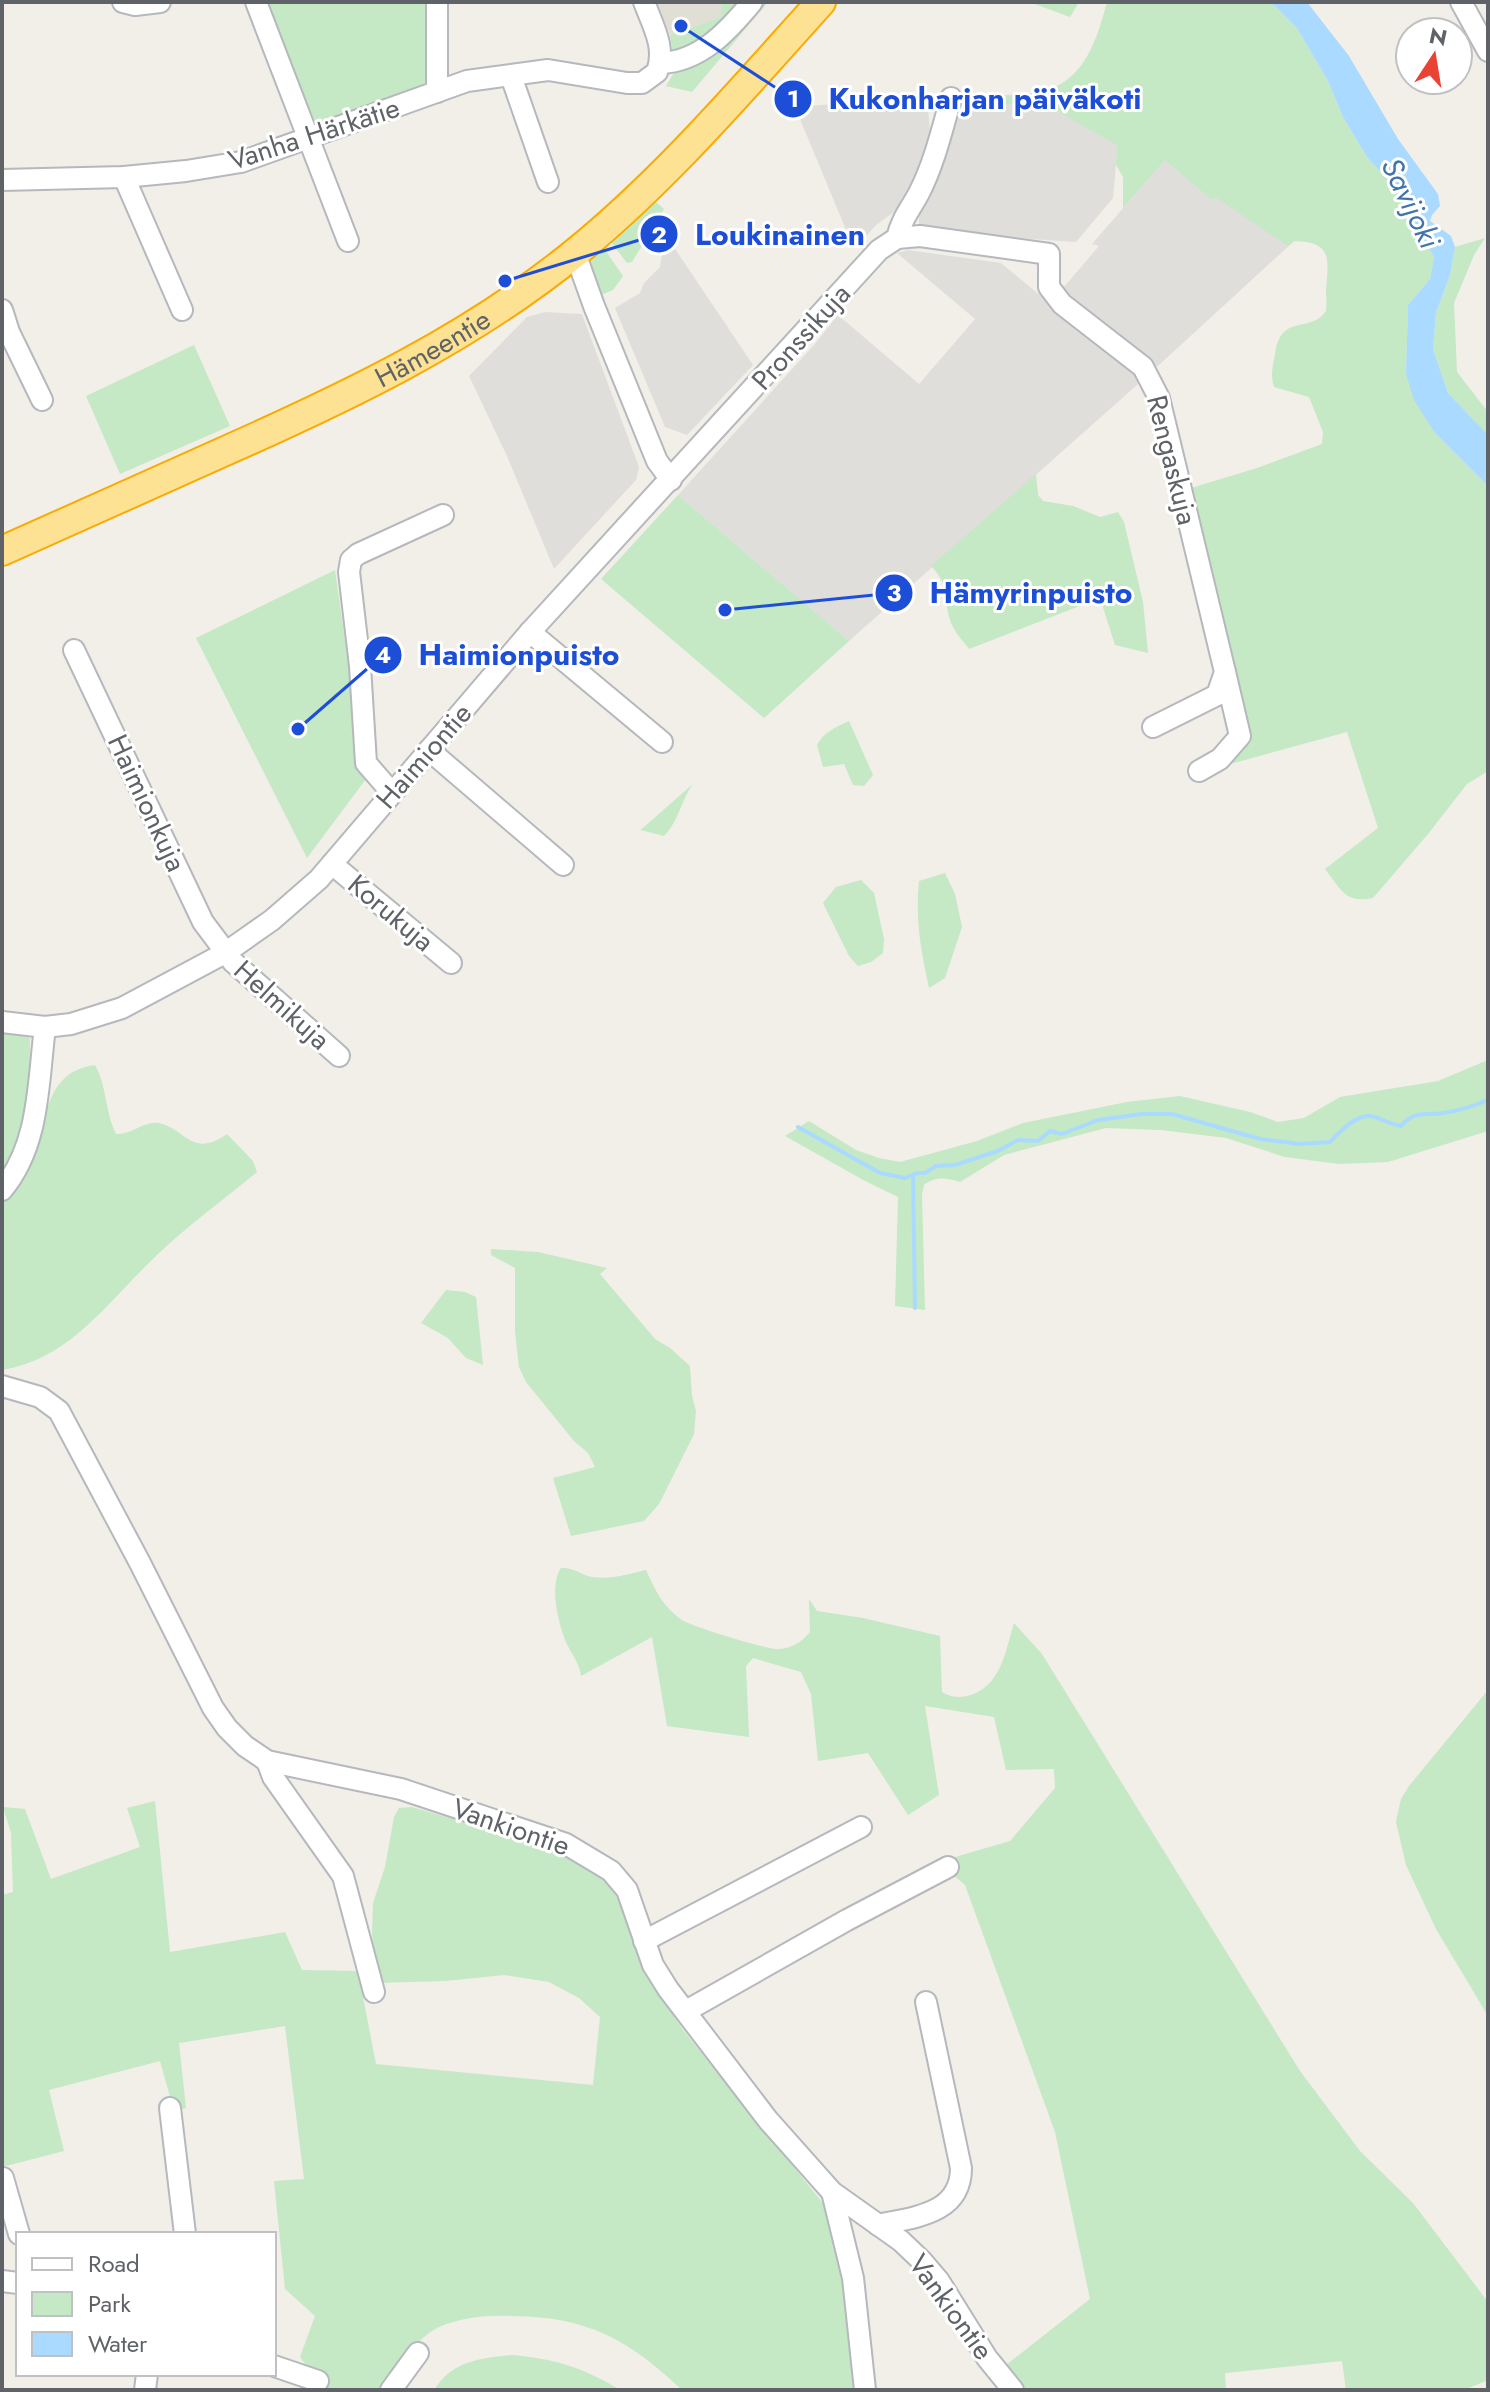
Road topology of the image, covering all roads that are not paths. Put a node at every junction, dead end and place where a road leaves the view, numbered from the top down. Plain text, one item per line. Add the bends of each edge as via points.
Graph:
1 (123, 2) edge
2 (160, 2) edge
3 (256, 2) edge
4 (437, 2) edge
5 (644, 2) edge
6 (752, 2) edge
7 (821, 2) edge
8 (1461, 2) edge
9 (1488, 51) edge
10 (660, 63) junction
11 (511, 76) junction
12 (437, 92) junction
13 (951, 98) dead end
14 (310, 139) junction
15 (124, 177) junction
16 (2, 180) edge
17 (548, 182) dead end
18 (897, 238) junction
19 (348, 241) dead end
20 (575, 253) junction
21 (2, 310) edge
22 (182, 310) dead end
23 (5, 333) edge
24 (42, 400) dead end
25 (671, 480) junction
26 (443, 515) dead end
27 (2, 551) edge
28 (530, 632) junction
29 (74, 650) dead end
30 (1225, 672) junction
31 (1153, 727) dead end
32 (662, 742) dead end
33 (429, 750) junction
34 (1199, 771) dead end
35 (392, 793) junction
36 (332, 864) junction
37 (563, 865) dead end
38 (225, 953) junction
39 (451, 963) dead end
40 (2, 1022) edge
41 (45, 1027) junction
42 (339, 1056) dead end
43 (2, 1190) edge
44 (2, 1386) edge
45 (267, 1761) junction
46 (861, 1827) dead end
47 (948, 1867) dead end
48 (644, 1941) junction
49 (374, 1992) dead end
50 (926, 2002) dead end
51 (686, 2011) junction
52 (170, 2108) dead end
53 (3, 2178) edge
54 (832, 2192) junction
55 (878, 2225) junction
56 (18, 2232) edge
57 (185, 2232) edge
58 (418, 2353) dead end
59 (276, 2367) edge
60 (318, 2381) dead end
61 (391, 2390) edge
62 (865, 2390) edge
63 (1013, 2390) edge

1 - 2 street
3 - 14 street
4 - 12 street
5 - 10 street via 659,40
6 - 10 street via 700,52
7 - 20 highway, Hämeentie via 675,160
8 - 9 street
10 - 11 street, Vanha Härkätie via 642,83 548,70
11 - 12 street, Vanha Härkätie via 467,81
11 - 17 street
12 - 14 street, Vanha Härkätie
13 - 18 street, Pronssikuja via 932,162
14 - 15 street, Vanha Härkätie via 241,162
14 - 19 street
15 - 16 street, Vanha Härkätie
15 - 22 street
18 - 25 street, Pronssikuja via 879,250
18 - 30 street, Rengaskuja via 920,236 1049,254 1049,287 1062,304 1143,367 1159,398
20 - 25 street via 657,461
20 - 27 highway, Hämeentie via 468,328 370,384
21 - 23 street
23 - 24 street
25 - 28 street, Haimiontie
26 - 35 street via 351,560 366,763
28 - 32 street
28 - 33 street, Haimiontie
29 - 38 street, Haimionkuja via 203,922
30 - 31 street via 1217,695
30 - 34 street via 1240,736 1220,759
33 - 35 street, Haimiontie
33 - 37 street
35 - 36 street, Haimiontie
36 - 38 street, Haimiontie via 272,920
36 - 39 street, Korukuja
38 - 41 street, Haimiontie via 122,1008
38 - 42 street, Helmikuja
40 - 41 street, Haimiontie
41 - 43 street via 33,1124 24,1156
44 - 45 street, Vankiontie via 40,1397 59,1411 213,1708 245,1746
45 - 48 street, Vankiontie via 401,1789 566,1844 611,1871 627,1890
45 - 49 street via 343,1876
46 - 48 street
47 - 51 street
48 - 51 street, Vankiontie via 653,1965
50 - 55 street via 961,2182 950,2202 939,2209
51 - 54 street, Vankiontie via 776,2129
52 - 57 street
53 - 56 street
54 - 55 street, Vankiontie
54 - 62 street via 853,2278
55 - 63 street, Vankiontie via 939,2281
58 - 61 street
59 - 60 street

